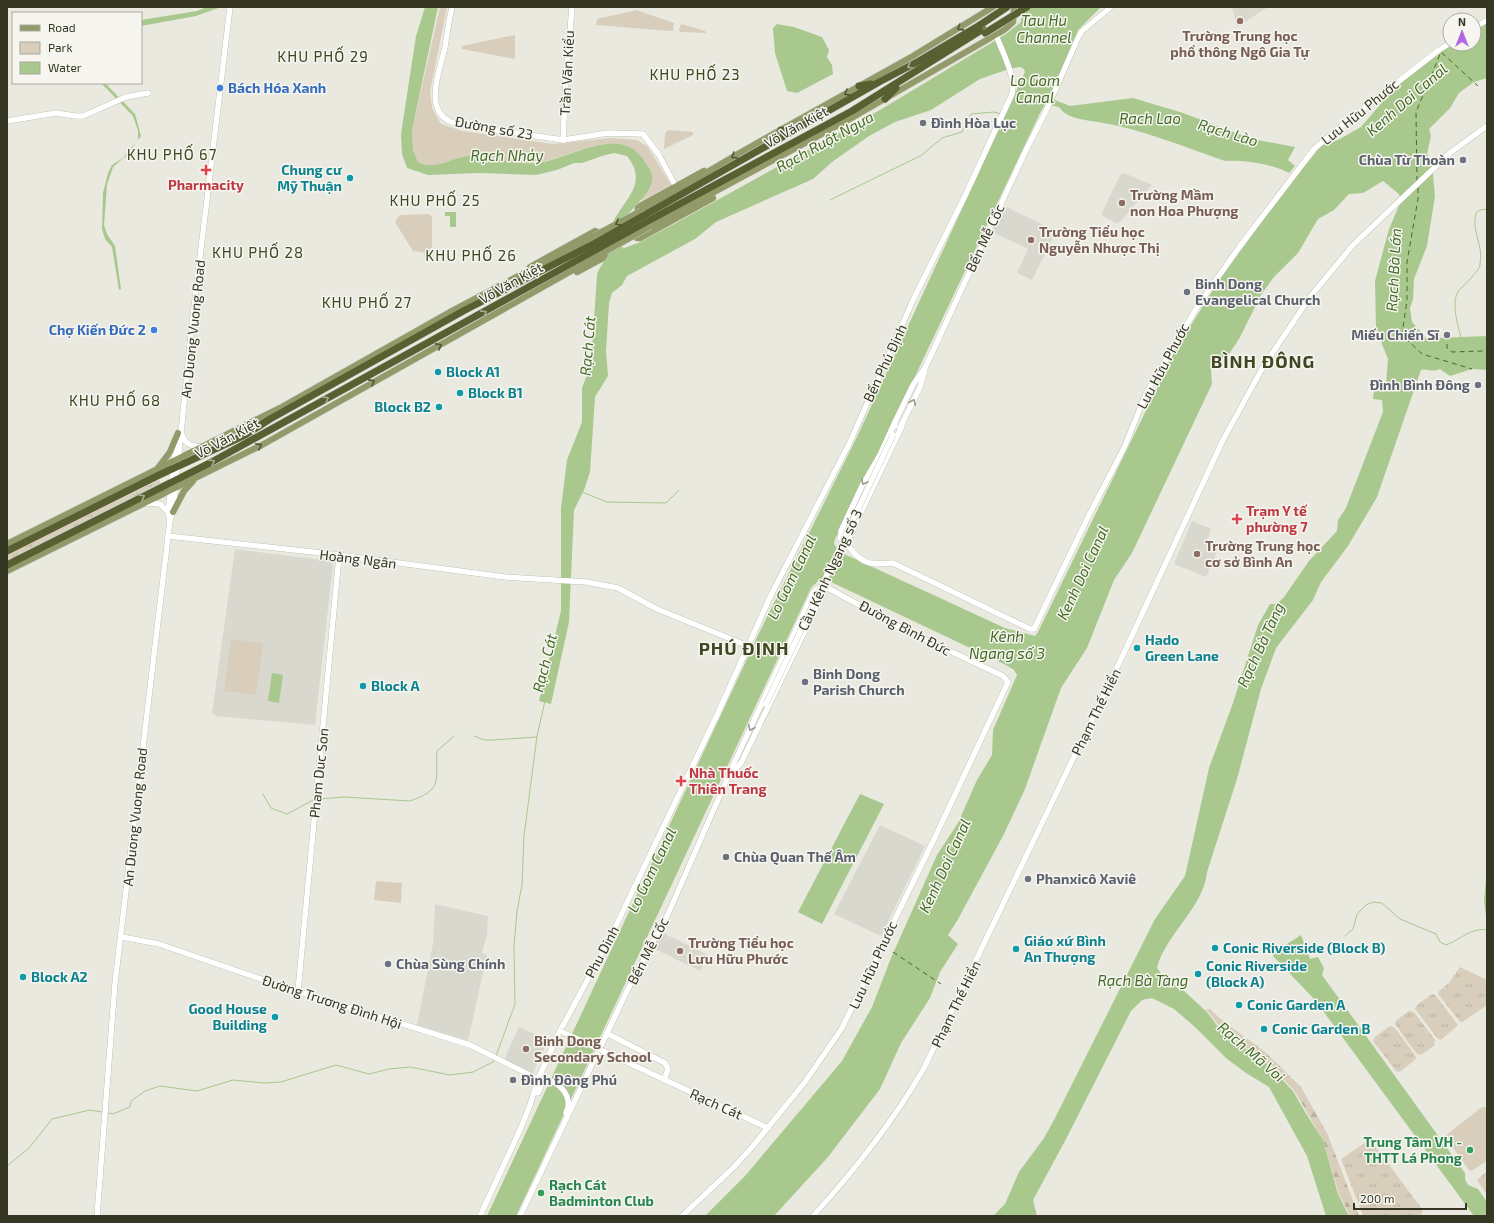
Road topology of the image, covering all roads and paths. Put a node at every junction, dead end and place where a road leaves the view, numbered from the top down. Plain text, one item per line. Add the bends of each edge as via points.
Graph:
1 (230, 7) edge
2 (452, 7) edge
3 (572, 7) edge
4 (993, 7) edge
5 (1007, 7) edge
6 (1014, 7) edge
7 (1020, 7) edge
8 (1027, 7) edge
9 (1111, 7) edge
10 (987, 11) junction
11 (982, 29) junction
12 (996, 36) junction
13 (1442, 48) edge
14 (879, 82) junction
15 (859, 86) junction
16 (148, 93) dead end
17 (885, 99) junction
18 (7, 121) edge
19 (1487, 126) edge
20 (779, 131) junction
21 (791, 132) junction
22 (563, 140) junction
23 (770, 144) junction
24 (795, 146) junction
25 (776, 153) junction
26 (786, 154) junction
27 (722, 163) junction
28 (731, 183) junction
29 (675, 185) junction
30 (646, 219) junction
31 (599, 244) junction
32 (520, 274) junction
33 (520, 301) junction
34 (465, 310) junction
35 (471, 320) junction
36 (926, 366) junction
37 (914, 385) junction
38 (920, 387) junction
39 (279, 411) junction
40 (262, 418) junction
41 (270, 419) junction
42 (895, 422) junction
43 (902, 426) junction
44 (180, 432) junction
45 (893, 435) junction
46 (202, 447) junction
47 (176, 463) junction
48 (155, 471) junction
49 (196, 478) junction
50 (174, 480) junction
51 (173, 490) junction
52 (145, 503) junction
53 (171, 512) junction
54 (107, 516) junction
55 (115, 517) junction
56 (97, 520) junction
57 (93, 528) junction
58 (168, 536) junction
59 (7, 544) edge
60 (846, 544) junction
61 (7, 551) edge
62 (339, 556) junction
63 (7, 565) edge
64 (7, 571) edge
65 (826, 587) junction
66 (748, 646) junction
67 (1006, 678) joint
68 (766, 704) junction
69 (758, 713) junction
70 (764, 716) junction
71 (747, 744) junction
72 (122, 937) junction
73 (298, 991) junction
74 (560, 1031) junction
75 (608, 1034) junction
76 (538, 1079) junction
77 (664, 1080) junction
78 (530, 1105) junction
79 (565, 1122) junction
80 (768, 1128) junction
81 (97, 1216) edge
82 (480, 1216) edge
83 (520, 1216) edge
84 (682, 1216) edge
85 (813, 1216) edge

1 - 44 street, An Duong Vuong Road
2 - 22 street, Đường số 23 via 435,87 436,102 443,117 457,124
3 - 22 street, Trần Văn Kiểu
4 - 10 main road, Võ Văn Kiệt
5 - 11 highway, Võ Văn Kiệt, bridge
6 - 12 main road, Võ Văn Kiệt via 1011,25
7 - 11 highway, Võ Văn Kiệt
8 - 11 highway, bridge
9 - 36 street, Bến Mễ Cốc via 1082,31
10 - 12 main road
10 -> 15 main road, Võ Văn Kiệt
11 -> 14 highway, Võ Văn Kiệt
11 - 17 highway, Võ Văn Kiệt via 891,91
11 - 24 highway, Võ Văn Kiệt
12 - 17 main road, Võ Văn Kiệt
12 - 66 street, Bến Phú Định via 1013,90 964,198 914,298 849,444 772,592
13 - 60 street, Lưu Hữu Phước via 1322,142 1240,246 1185,324 1146,394 1124,448 1088,515 1034,629 893,563 870,564 855,556
14 - 15 highway
14 - 21 highway, Võ Văn Kiệt
15 -> 20 main road, Võ Văn Kiệt
16 - 18 street via 122,98 79,116 56,113
17 - 24 main road, Võ Văn Kiệt
19 - 85 street, Phạm Thế Hiển via 1442,160 1348,251 1310,297 1250,390 1223,440 1123,655 924,1068 888,1126
20 - 21 highway
20 - 23 highway
20 -> 27 main road, Võ Văn Kiệt
21 - 23 highway, Võ Văn Kiệt
22 - 29 street, Đường số 23 via 604,133 643,134 659,155
23 - 30 highway, Võ Văn Kiệt
24 - 25 highway, Võ Văn Kiệt
24 - 26 main road, Võ Văn Kiệt
25 - 26 highway
25 - 30 highway, Võ Văn Kiệt
26 - 28 main road, Võ Văn Kiệt
27 - 29 main road
27 - 30 main road, Võ Văn Kiệt
28 - 29 main road via 721,193 637,238 638,208
28 - 30 main road, Võ Văn Kiệt
30 - 31 highway, Võ Văn Kiệt, bridge
30 - 31 main road, Võ Văn Kiệt, bridge
31 - 32 main road, Võ Văn Kiệt
31 - 33 main road, Võ Văn Kiệt
31 - 34 highway, Võ Văn Kiệt
35 -> 31 highway, Võ Văn Kiệt
32 - 33 main road via 537,261 584,236 595,231 605,235 608,251 603,258 538,294
32 - 39 main road, Võ Văn Kiệt
49 -> 33 main road, Võ Văn Kiệt via 262,445
34 - 35 highway
34 - 39 highway, Võ Văn Kiệt
50 -> 35 highway, Võ Văn Kiệt
36 - 37 street, Bến Mễ Cốc
36 - 38 street, Bến Mễ Cốc
37 - 38 street
37 - 42 street, Bến Mễ Cốc
43 -> 38 street, Bến Mễ Cốc
39 - 40 main road, Võ Văn Kiệt
39 - 41 highway, Võ Văn Kiệt
40 - 41 highway
40 - 46 main road, Võ Văn Kiệt
41 - 47 highway, Võ Văn Kiệt via 245,435
42 - 45 street, Bến Mễ Cốc
42 -> 60 street, Bến Mễ Cốc via 841,531 840,538
43 - 45 street, Bến Mễ Cốc
43 - 60 street, Bến Mễ Cốc
44 - 46 street via 190,445
44 - 47 street, An Duong Vuong Road
44 - 48 main road via 170,452
45 - 68 street, Cầu Kênh Ngang số 3, bridge
46 - 47 main road, Võ Văn Kiệt
47 - 48 main road, Võ Văn Kiệt
47 - 50 street, An Duong Vuong Road
47 - 61 highway, Võ Văn Kiệt
48 - 59 main road, Võ Văn Kiệt
49 - 51 main road, Võ Văn Kiệt
49 - 53 main road
50 - 51 street, An Duong Vuong Road
54 -> 50 highway, Võ Văn Kiệt
51 - 52 main road, Võ Văn Kiệt
51 - 53 street, An Duong Vuong Road
52 - 53 street via 160,504
52 - 55 main road, Võ Văn Kiệt
53 - 58 street, An Duong Vuong Road
54 - 55 highway
54 - 56 highway, Võ Văn Kiệt
55 - 57 main road, Võ Văn Kiệt
56 - 57 highway
56 - 63 highway, Võ Văn Kiệt
57 - 64 main road
58 - 62 street, Hoàng Ngân
58 - 72 street, An Duong Vuong Road
62 - 66 street, Hoàng Ngân via 435,569 586,582 618,588 657,610
62 - 73 street, Pham Duc Son
65 - 67 street, Đường Bình Đức via 906,630
65 - 69 street, Bến Mễ Cốc via 818,588 813,593
65 - 70 street, Bến Mễ Cốc
66 - 74 street, Phu Dinh via 610,938
67 - 80 street, Lưu Hữu Phước via 1008,682 849,1015 825,1054
68 - 69 street, Bến Mễ Cốc
68 - 70 street, Bến Mễ Cốc
69 -> 71 street, Bến Mễ Cốc
70 - 71 street, Bến Mễ Cốc
71 - 75 street, Bến Mễ Cốc via 741,763 729,777 668,914
72 - 73 street, Đường Trương Đình Hội via 159,944
72 - 81 street, An Duong Vuong Road via 115,983
73 - 76 street, Đường Trương Đình Hội via 470,1045
74 - 76 street, Phu Dinh
74 - 77 street, Rạch Cát, bridge
75 - 77 street via 665,1063 668,1069
75 - 79 street, Bến Mễ Cốc
76 - 78 street, Phu Dinh
77 - 80 street, Rạch Cát
78 - 79 street, Bến Mễ Cốc via 534,1104 542,1080 546,1079 568,1095 569,1106
78 - 82 street, Phu Dinh
79 - 83 street, Bến Mễ Cốc
80 - 84 street, Lưu Hữu Phước via 733,1168

